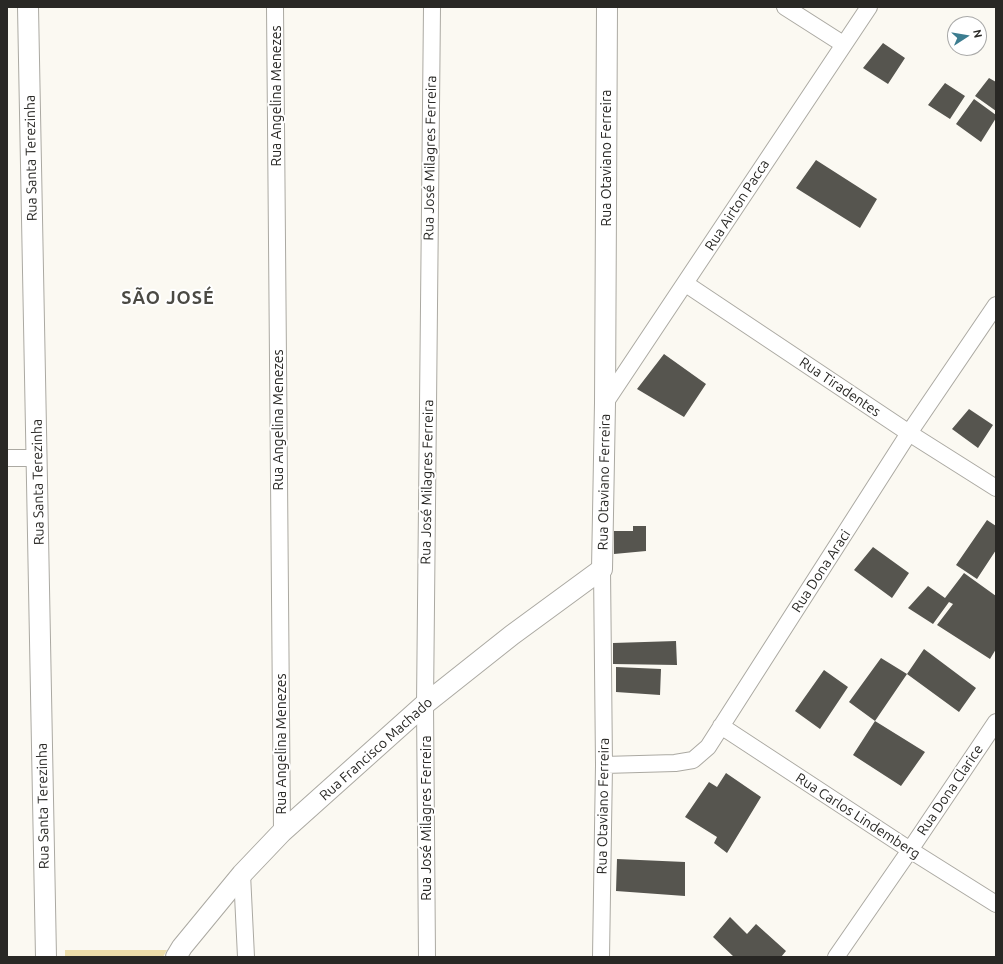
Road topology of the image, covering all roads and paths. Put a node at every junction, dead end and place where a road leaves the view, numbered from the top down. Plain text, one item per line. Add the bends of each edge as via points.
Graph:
1 (28, 7) edge
2 (275, 7) edge
3 (432, 7) edge
4 (607, 7) edge
5 (786, 7) edge
6 (869, 7) edge
7 (843, 44) junction
8 (686, 284) junction
9 (996, 305) edge
10 (605, 402) junction
11 (909, 433) junction
12 (7, 458) edge
13 (37, 458) junction
14 (996, 488) edge
15 (602, 569) junction
16 (425, 704) junction
17 (996, 722) edge
18 (721, 726) junction
19 (604, 766) junction
20 (282, 832) junction
21 (910, 850) junction
22 (242, 874) junction
23 (996, 904) edge
24 (46, 957) edge
25 (176, 957) edge
26 (246, 957) edge
27 (427, 957) edge
28 (601, 957) edge
29 (836, 957) edge

1 - 13 street, Rua Santa Terezinha
2 - 20 street, Rua Angelina Menezes
3 - 16 street, Rua José Milagres Ferreira
4 - 10 street, Rua Otaviano Ferreira
5 - 7 street
6 - 7 street, Rua Airton Pacca
7 - 8 street, Rua Airton Pacca
8 - 10 street, Rua Airton Pacca
8 - 11 street, Rua Tiradentes
9 - 11 street, Rua Dona Araci
10 - 15 street, Rua Otaviano Ferreira
11 - 14 street, Rua Tiradentes
11 - 18 street, Rua Dona Araci
12 - 13 street
13 - 24 street, Rua Santa Terezinha
15 - 16 street, Rua Francisco Machado via 512,635
15 - 19 street, Rua Otaviano Ferreira
16 - 20 street, Rua Francisco Machado
16 - 27 street, Rua José Milagres Ferreira
17 - 21 street, Rua Dona Clarice
18 - 19 street, Rua Dona Araci via 708,747 693,760
18 - 21 street, Rua Carlos Lindemberg
19 - 28 street, Rua Otaviano Ferreira
20 - 22 street, Rua Francisco Machado
21 - 23 street, Rua Carlos Lindemberg
21 - 29 street, Rua Dona Clarice
22 - 25 street, Rua Francisco Machado
22 - 26 street

